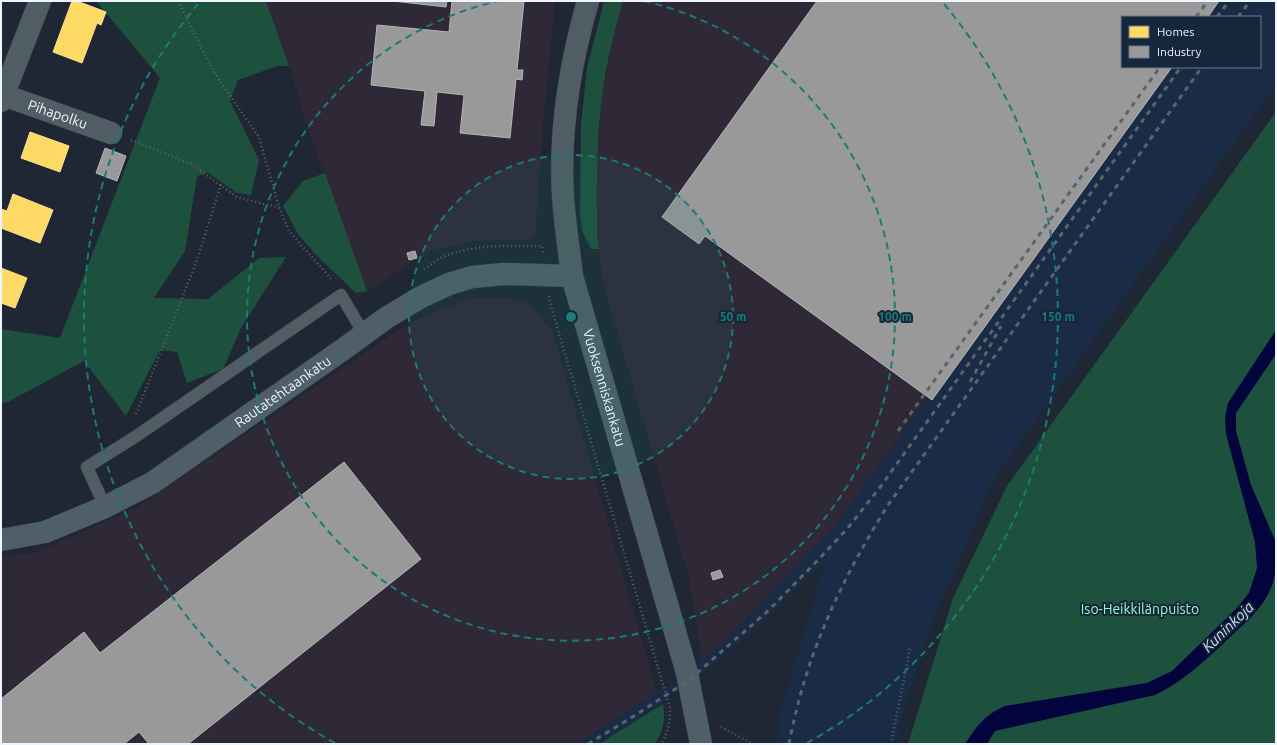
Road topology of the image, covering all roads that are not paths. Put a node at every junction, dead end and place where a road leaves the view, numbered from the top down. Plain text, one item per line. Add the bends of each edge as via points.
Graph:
1 (40, 1) edge
2 (588, 1) edge
3 (2, 98) edge
4 (111, 133) road end
5 (572, 276) junction
6 (364, 334) junction
7 (104, 507) junction
8 (1, 540) edge
9 (701, 744) edge

1 - 3 street
2 - 5 street, Vuoksenniskankatu via 574,56 562,152 563,197
3 - 4 street, Pihapolku
5 - 6 street, Rautatehtaankatu via 504,274 472,277 420,297
5 - 9 street, Vuoksenniskankatu via 687,672
6 - 7 street, Rautatehtaankatu via 152,483
6 - 7 lane via 341,295 135,437 87,466
7 - 8 street, Rautatehtaankatu via 45,532

